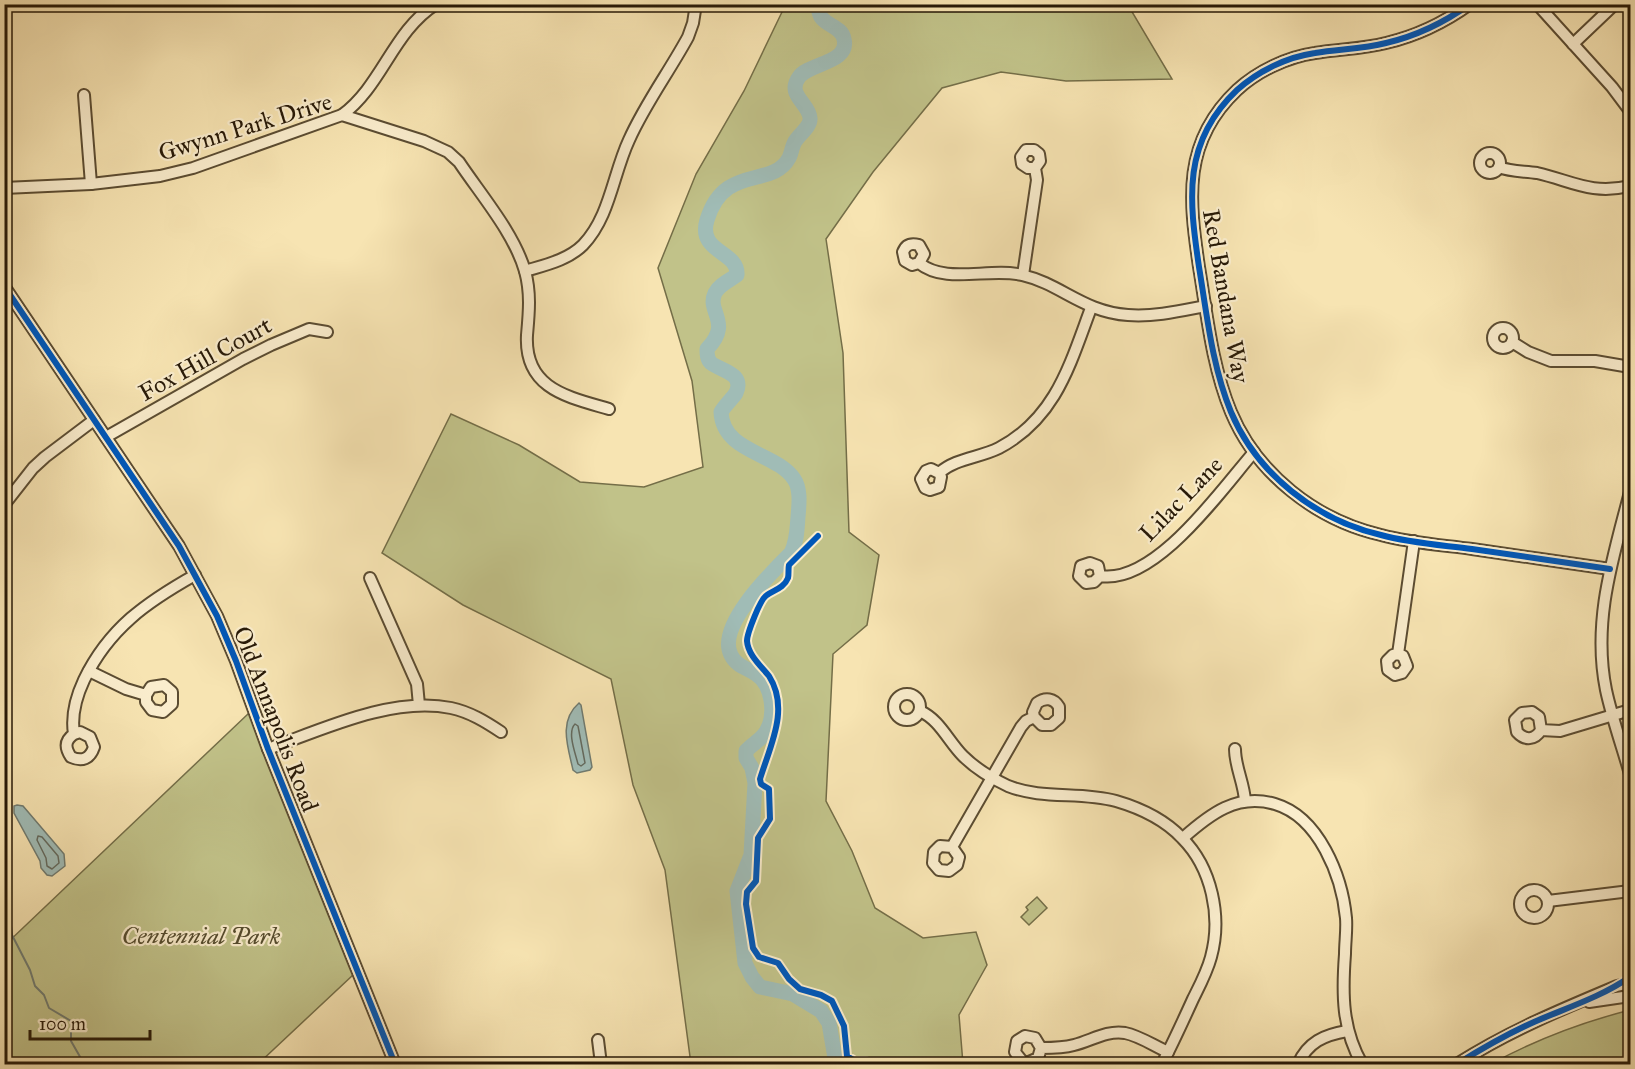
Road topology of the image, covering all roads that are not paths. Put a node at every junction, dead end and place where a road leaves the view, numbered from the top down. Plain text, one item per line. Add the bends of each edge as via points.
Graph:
1 (436, 4) edge
2 (696, 4) edge
3 (1470, 4) edge
4 (1537, 4) edge
5 (1615, 4) edge
6 (1573, 44) junction
7 (84, 95) dead end
8 (1630, 111) edge
9 (342, 115) junction
10 (1499, 167) dead end
11 (1035, 168) dead end
12 (91, 184) junction
13 (1630, 186) edge
14 (4, 188) edge
15 (919, 263) dead end
16 (525, 271) junction
17 (1023, 275) junction
18 (4, 286) edge
19 (1206, 306) junction
20 (1091, 308) junction
21 (327, 332) dead end
22 (1512, 342) dead end
23 (1630, 367) edge
24 (609, 409) dead end
25 (94, 420) junction
26 (106, 437) junction
27 (1254, 452) junction
28 (939, 473) dead end
29 (1630, 492) edge
30 (4, 505) edge
31 (1414, 541) junction
32 (1610, 569) junction
33 (195, 575) junction
34 (1100, 576) dead end
35 (370, 578) dead end
36 (1398, 654) dead end
37 (89, 670) junction
38 (146, 695) dead end
39 (419, 705) junction
40 (1630, 710) edge
41 (920, 711) dead end
42 (1613, 716) junction
43 (1034, 717) dead end
44 (1541, 730) dead end
45 (501, 732) dead end
46 (74, 734) dead end
47 (268, 749) junction
48 (1235, 749) dead end
49 (1630, 774) edge
50 (993, 778) junction
51 (1245, 801) junction
52 (1183, 838) junction
53 (952, 847) dead end
54 (1630, 891) edge
55 (1548, 901) dead end
56 (1630, 977) edge
57 (1630, 983) edge
58 (1617, 986) junction
59 (1630, 996) edge
60 (1580, 1003) junction
61 (1347, 1031) junction
62 (598, 1041) dead end
63 (1041, 1048) dead end
64 (1168, 1052) junction
65 (395, 1065) edge
66 (601, 1065) edge
67 (1162, 1065) edge
68 (1298, 1065) edge
69 (1362, 1065) edge
70 (1457, 1065) edge

1 - 9 street via 403,36 357,105
2 - 16 street via 688,37 628,141 605,208 591,235 570,255
3 - 19 street, Red Bandana Way via 1443,21 1388,43 1285,61 1248,81 1223,105 1198,149 1192,177 1191,209
4 - 6 street
5 - 6 street
6 - 8 street
7 - 12 street
9 - 12 street, Gwynn Park Drive via 193,168
9 - 16 street, Gwynn Park Drive via 448,152 459,162 509,236
10 - 13 street via 1585,187
11 - 17 street via 1037,180
12 - 14 street, Gwynn Park Drive
15 - 17 street via 948,274
16 - 24 street, Gwynn Park Drive via 530,309 527,352 536,374 560,393
17 - 20 street
18 - 25 street, Old Annapolis Road
19 - 20 street via 1146,315
19 - 27 street, Red Bandana Way via 1225,397
20 - 28 street via 1060,386 1035,420 998,448 952,464
21 - 26 street, Fox Hill Court via 309,329 271,345
22 - 23 street via 1551,361
25 - 26 street, Old Annapolis Road
25 - 30 street via 39,462
26 - 33 street, Old Annapolis Road
27 - 31 street, Red Bandana Way via 1279,480 1325,514 1358,529
27 - 34 street, Lilac Lane via 1155,559 1130,572
29 - 32 street
31 - 32 street, Red Bandana Way
31 - 36 street
32 - 42 street via 1601,643
33 - 37 street via 156,597 125,622
33 - 47 street, Old Annapolis Road via 236,661
35 - 39 street via 413,675
37 - 38 street
37 - 46 street via 75,706
39 - 45 street via 467,713
39 - 47 street via 393,708
40 - 42 street
41 - 50 street via 933,718 962,756
42 - 44 street via 1560,731
42 - 49 street
43 - 50 street via 1021,727
47 - 65 street, Old Annapolis Road
48 - 51 street
50 - 52 street via 1037,794 1096,797 1131,806
50 - 53 street
51 - 52 street via 1213,813
51 - 61 street via 1273,804 1302,819 1318,837 1334,870 1346,921 1342,990
52 - 64 street via 1208,882 1215,937 1208,967
54 - 55 street
56 - 58 street
57 - 58 street
58 - 60 street
59 - 60 street
60 - 70 street via 1498,1039
61 - 68 street via 1320,1038 1306,1050
61 - 69 street
62 - 66 street
63 - 64 street via 1077,1044 1117,1032 1133,1035
64 - 67 street

